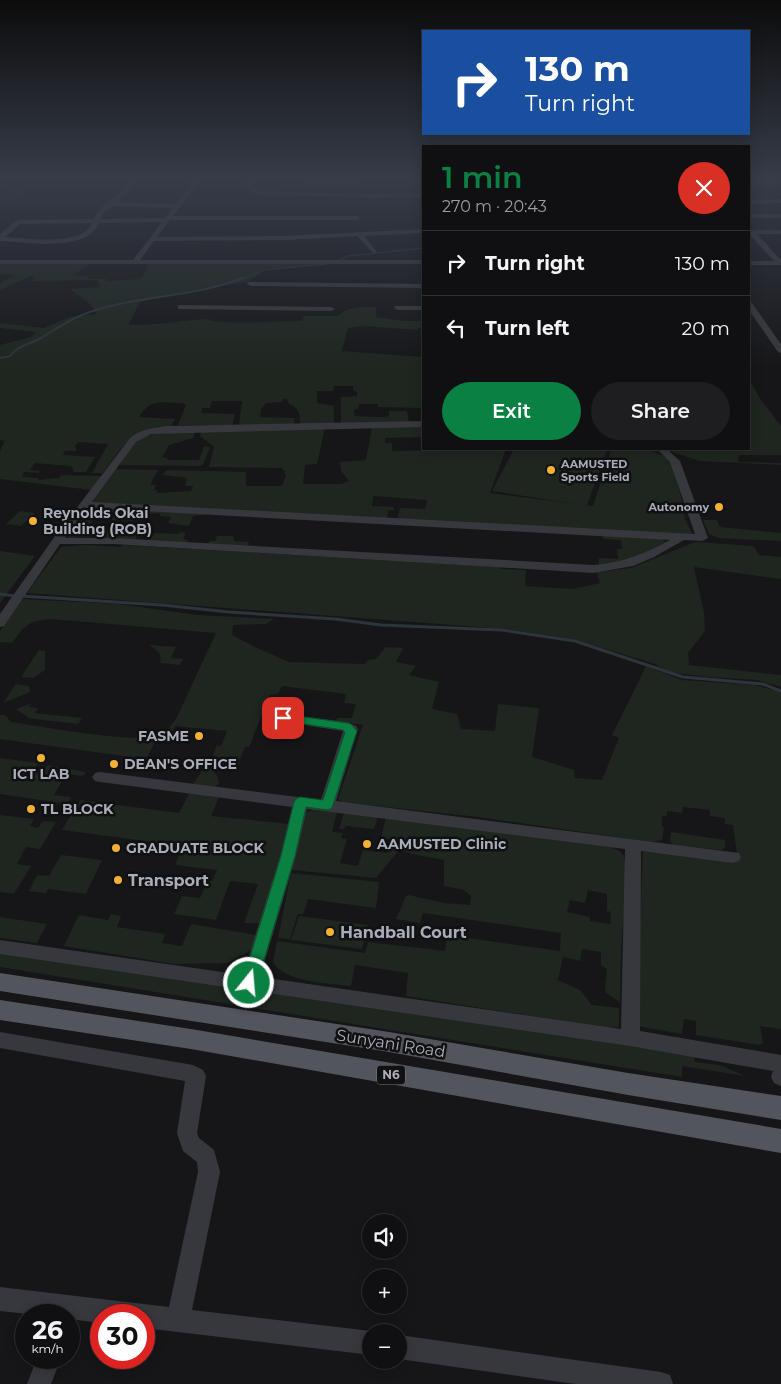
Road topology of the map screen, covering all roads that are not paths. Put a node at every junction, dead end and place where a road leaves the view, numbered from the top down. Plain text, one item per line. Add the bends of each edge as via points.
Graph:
1 (12, 242) dead end
2 (71, 242) edge
3 (150, 242) edge
4 (365, 242) edge
5 (759, 242) edge
6 (6, 248) dead end
7 (59, 251) dead end
8 (374, 252) dead end
9 (52, 256) dead end
10 (136, 261) junction
11 (0, 262) edge
12 (45, 262) junction
13 (422, 262) edge
14 (750, 263) edge
15 (780, 263) edge
16 (362, 274) junction
17 (250, 284) dead end
18 (422, 286) edge
19 (317, 296) junction
20 (750, 306) edge
21 (181, 307) dead end
22 (398, 308) dead end
23 (422, 308) edge
24 (331, 309) dead end
25 (770, 334) junction
26 (781, 334) edge
27 (781, 350) edge
28 (422, 424) edge
29 (662, 450) edge
30 (84, 506) junction
31 (682, 537) junction
32 (57, 542) junction
33 (0, 623) edge
34 (283, 718) dead end
35 (100, 777) dead end
36 (300, 802) junction
37 (328, 805) junction
38 (633, 845) junction
39 (733, 858) dead end
40 (0, 947) edge
41 (0, 982) edge
42 (249, 983) junction
43 (168, 1008) junction
44 (0, 1010) edge
45 (630, 1038) junction
46 (191, 1039) junction
47 (0, 1040) edge
48 (781, 1064) edge
49 (781, 1108) edge
50 (781, 1141) edge
51 (0, 1299) edge
52 (30, 1304) edge
53 (80, 1311) edge
54 (178, 1319) junction
55 (362, 1343) edge
56 (407, 1348) edge
57 (45, 1369) edge
58 (646, 1383) edge
59 (39, 1384) edge

1 - 6 street
2 - 7 street
3 - 10 street
4 - 8 street
5 - 15 street
9 - 12 street
10 - 12 street
10 - 16 street via 279,261
11 - 12 street
13 - 16 street
14 - 15 street
16 - 18 street
16 - 19 street
17 - 19 street
19 - 21 street
19 - 24 street
20 - 25 street
22 - 23 street
25 - 26 street
25 - 27 street
28 - 30 street via 149,432 133,440
29 - 31 street via 675,461 702,538
30 - 31 street
30 - 32 street
31 - 32 street via 640,560 624,566 600,568 99,541
32 - 33 street
34 - 37 street via 351,729
35 - 36 street
36 - 37 street
36 - 42 street via 288,856
37 - 38 street
38 - 39 street
38 - 45 street
40 - 42 street
41 - 43 main road, Sunyani Road / N6
42 - 45 street
43 - 46 main road
43 - 49 main road, Sunyani Road / N6
44 - 46 main road, N6
45 - 48 street
46 - 50 main road, N6
47 - 54 street via 196,1076 186,1133 190,1144 207,1157 209,1172
51 - 52 street
53 - 54 street
54 - 55 street
56 - 58 street
57 - 59 street

